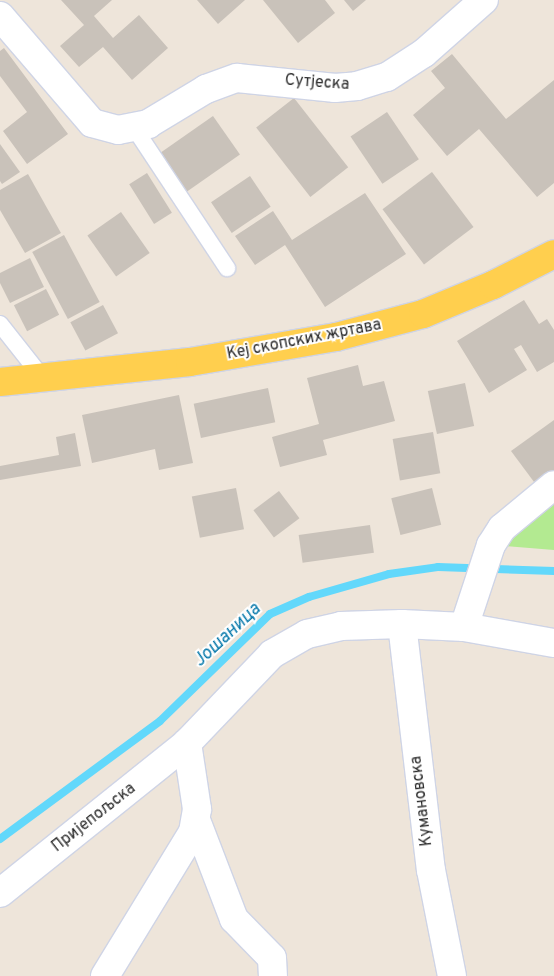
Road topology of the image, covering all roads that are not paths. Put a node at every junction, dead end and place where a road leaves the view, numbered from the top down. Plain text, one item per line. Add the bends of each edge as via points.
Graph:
1 (484, 0) edge
2 (0, 16) edge
3 (135, 130) junction
4 (554, 254) edge
5 (227, 268) dead end
6 (0, 324) edge
7 (41, 376) junction
8 (0, 382) edge
9 (549, 496) edge
10 (468, 615) junction
11 (402, 624) junction
12 (554, 643) edge
13 (186, 742) junction
14 (196, 820) junction
15 (0, 893) edge
16 (105, 976) edge
17 (273, 976) edge
18 (452, 976) edge

1 - 3 street, Сутјеска via 424,53 388,77 357,86 335,88 237,78 206,89
2 - 3 street via 92,123 106,129
3 - 5 lane
4 - 7 main road, Кеј скопских жртава via 493,285 423,314 361,331 190,362
6 - 7 lane
7 - 8 main road, Кеј скопских жртава
9 - 10 street via 502,528 491,545
10 - 11 street
10 - 12 street
11 - 13 street, Пријепољска via 341,626 307,634 272,654
11 - 18 street, Кумановска via 431,870
13 - 14 street
13 - 15 street, Пријепољска
14 - 16 street via 188,840
14 - 17 street via 234,919 272,958

